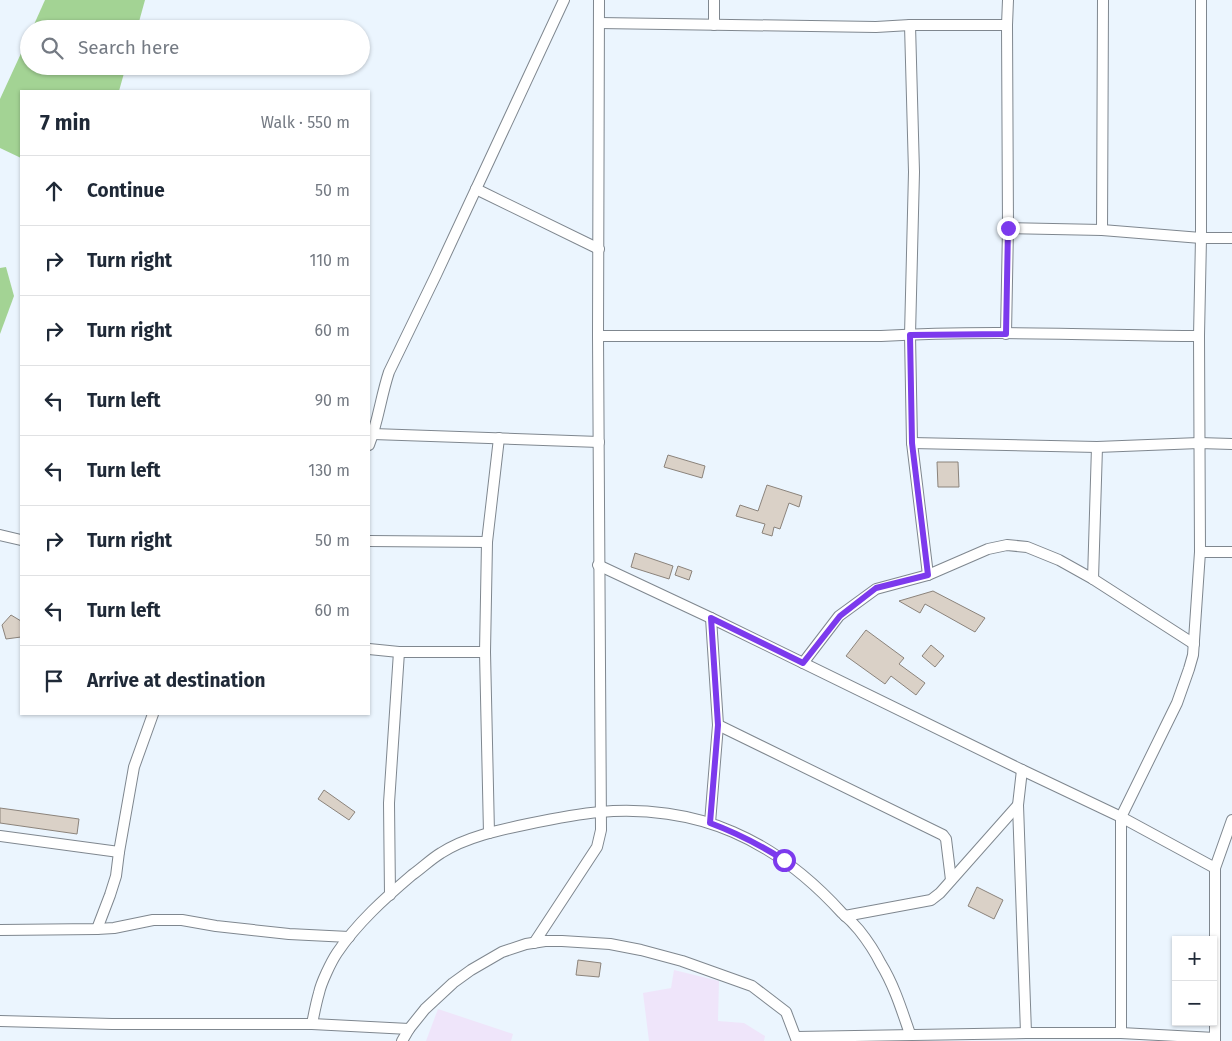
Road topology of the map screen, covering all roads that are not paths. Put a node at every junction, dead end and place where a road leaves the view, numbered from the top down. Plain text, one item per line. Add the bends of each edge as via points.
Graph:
1 (564, 0) edge
2 (599, 0) edge
3 (714, 0) edge
4 (1008, 0) edge
5 (1103, 0) edge
6 (1201, 0) edge
7 (599, 23) junction
8 (714, 25) junction
9 (910, 25) junction
10 (1007, 25) junction
11 (476, 189) junction
12 (1008, 228) junction
13 (1102, 230) junction
14 (1201, 238) junction
15 (1232, 238) edge
16 (599, 249) junction
17 (1006, 334) junction
18 (910, 335) junction
19 (598, 336) junction
20 (1199, 336) junction
21 (373, 434) junction
22 (498, 438) junction
23 (370, 442) edge
24 (598, 442) junction
25 (912, 443) junction
26 (1199, 443) junction
27 (1232, 444) edge
28 (1097, 447) junction
29 (0, 535) edge
30 (20, 540) edge
31 (370, 541) edge
32 (487, 542) junction
33 (1200, 552) junction
34 (1232, 552) edge
35 (598, 565) junction
36 (928, 575) junction
37 (1092, 578) junction
38 (711, 618) junction
39 (1194, 644) junction
40 (370, 649) edge
41 (398, 652) junction
42 (485, 652) junction
43 (803, 663) junction
44 (153, 715) edge
45 (718, 725) junction
46 (1022, 770) junction
47 (1018, 805) junction
48 (601, 812) junction
49 (1121, 817) junction
50 (1232, 820) edge
51 (710, 823) junction
52 (489, 833) junction
53 (0, 836) edge
54 (118, 852) junction
55 (1215, 868) junction
56 (951, 880) junction
57 (390, 895) junction
58 (845, 916) junction
59 (97, 929) junction
60 (0, 930) edge
61 (349, 937) junction
62 (534, 943) junction
63 (0, 1021) edge
64 (312, 1024) junction
65 (409, 1029) junction
66 (1026, 1033) junction
67 (1121, 1033) junction
68 (910, 1034) junction
69 (796, 1039) edge
70 (1215, 1039) edge
71 (402, 1041) edge

1 - 11 street
2 - 7 street
3 - 8 street
4 - 10 street
5 - 13 street
6 - 14 street
7 - 8 street
7 - 16 street
8 - 9 street
9 - 10 street
9 - 18 street via 914,172
10 - 12 street
11 - 16 street
11 - 21 street via 389,372
12 - 13 street
12 - 17 street
13 - 14 street
14 - 15 street
14 - 20 street
16 - 19 street
17 - 18 street
17 - 20 street
18 - 19 street
18 - 25 street
19 - 24 street
20 - 26 street
21 - 22 street
21 - 23 street
22 - 24 street
22 - 32 street
24 - 35 street
25 - 28 street
25 - 36 street
26 - 27 street
26 - 28 street
26 - 33 street
28 - 37 street
29 - 30 street
31 - 32 street
32 - 42 street
33 - 34 street
33 - 39 street
35 - 38 street
35 - 48 street
36 - 37 street via 988,549 1007,545 1043,553
36 - 43 street via 876,588 840,616
37 - 39 street
38 - 43 street
38 - 45 street
39 - 49 street via 1190,669 1177,703
40 - 41 street
41 - 42 street
41 - 57 street via 389,802
42 - 52 street
43 - 46 street
44 - 54 street via 134,767
45 - 51 street
45 - 56 street via 943,835
46 - 47 street
46 - 49 street
47 - 56 street
47 - 66 street
48 - 51 street via 654,812
48 - 52 street
48 - 62 street via 597,847
49 - 55 street
49 - 67 street
50 - 55 street
51 - 58 street via 734,832 784,860
52 - 57 street via 441,852
53 - 54 street
54 - 59 street via 116,876
55 - 70 street
56 - 58 street via 931,900
57 - 61 street
58 - 68 street via 859,930 882,965
59 - 60 street
59 - 61 street via 153,920 182,920 289,934
61 - 64 street via 336,954 319,991
62 - 65 street via 502,952 471,970 425,1009
62 - 69 street via 610,944 641,950 752,986 786,1012
63 - 64 street
64 - 65 street
65 - 71 street
66 - 67 street
66 - 68 street
67 - 70 street
68 - 69 street

